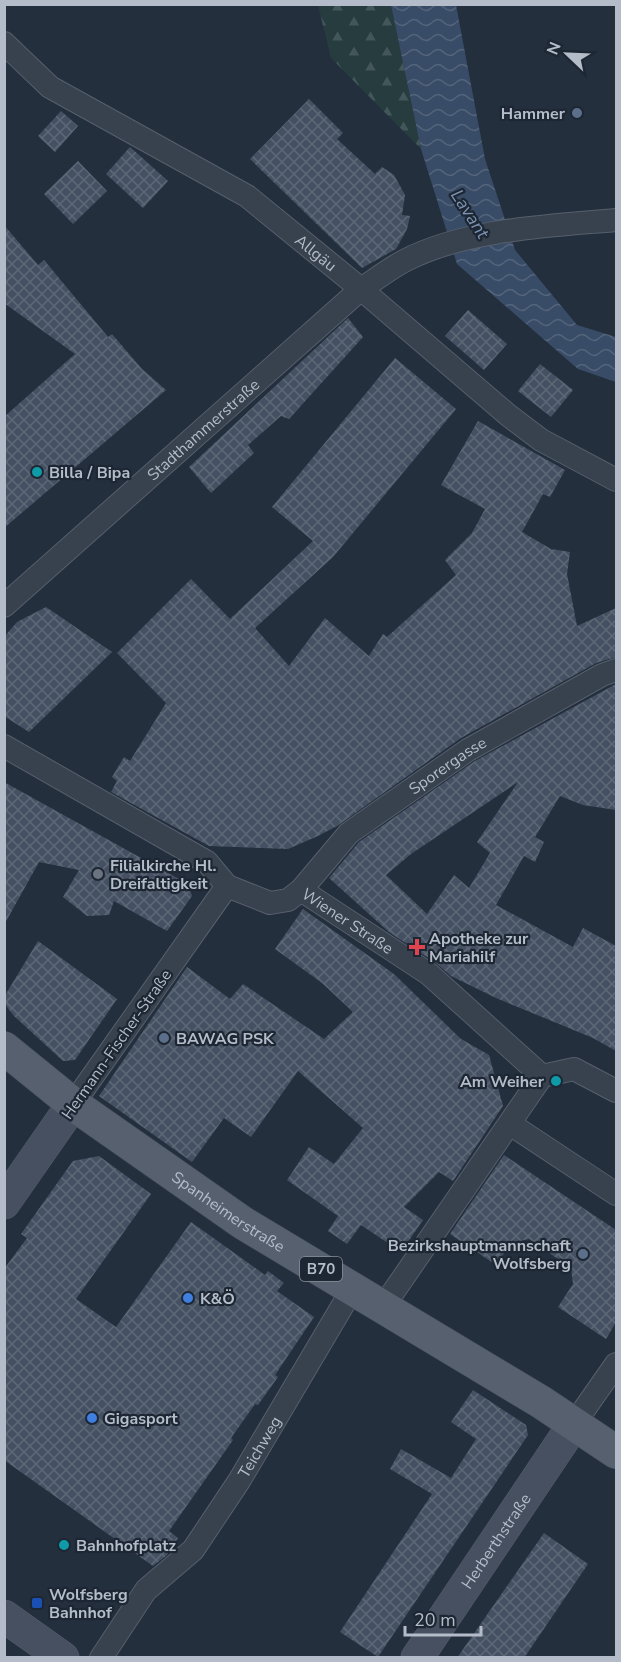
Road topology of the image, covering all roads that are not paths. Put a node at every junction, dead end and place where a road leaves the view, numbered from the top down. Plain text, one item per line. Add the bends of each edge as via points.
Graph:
1 (4, 43) edge
2 (616, 220) edge
3 (361, 289) junction
4 (616, 480) edge
5 (4, 606) edge
6 (616, 670) edge
7 (4, 746) edge
8 (227, 886) junction
9 (301, 890) junction
10 (4, 1048) edge
11 (542, 1076) junction
12 (616, 1091) edge
13 (74, 1104) junction
14 (510, 1124) junction
15 (616, 1194) edge
16 (4, 1203) edge
17 (353, 1288) junction
18 (383, 1307) junction
19 (616, 1364) edge
20 (574, 1424) junction
21 (616, 1452) edge
22 (4, 1616) edge
23 (63, 1658) edge
24 (101, 1658) edge
25 (417, 1658) edge

1 - 3 street, Allgäu via 50,87 247,196
2 - 3 street, Stadthammerstraße via 480,237 405,261
3 - 4 street, Allgäu via 541,440
3 - 5 street, Stadthammerstraße
6 - 9 street, Sporergasse via 468,750 349,833
7 - 8 street, Wiener Straße via 207,862
8 - 9 street, Wiener Straße via 270,903 288,900
8 - 13 street, Hermann-Fischer-Straße
9 - 11 street, Wiener Straße via 429,974
10 - 13 main road, Spanheimerstraße / B70
11 - 12 street via 574,1069
11 - 14 street
13 - 16 main road, Hermann-Fischer-Straße
13 - 17 main road, Spanheimerstraße / B70 via 243,1223
14 - 15 street
14 - 18 street
17 - 18 main road, Spanheimerstraße / B70
17 - 24 street, Teichweg via 239,1481 193,1550 146,1590
18 - 20 main road, Spanheimerstraße / B70
19 - 20 street
20 - 21 main road, Spanheimerstraße / B70
20 - 25 main road, Herberthstraße
22 - 23 main road

